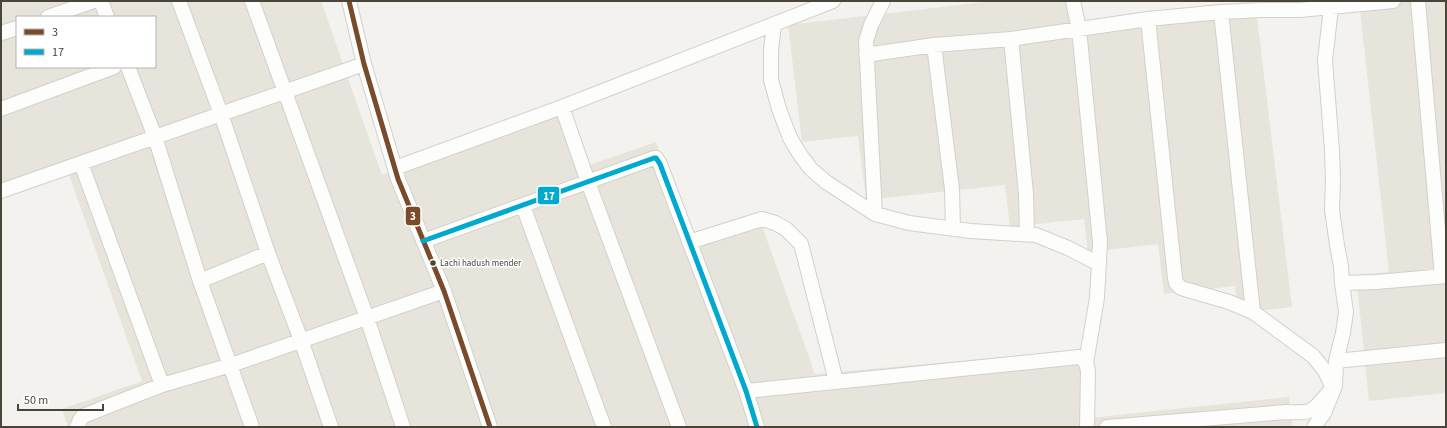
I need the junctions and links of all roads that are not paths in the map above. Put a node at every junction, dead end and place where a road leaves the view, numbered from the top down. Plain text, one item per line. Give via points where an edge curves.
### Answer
1 (94, 1) edge
2 (101, 1) edge
3 (179, 1) edge
4 (252, 1) edge
5 (349, 1) edge
6 (833, 1) edge
7 (883, 1) edge
8 (1073, 1) edge
9 (1393, 1) edge
10 (1418, 1) edge
11 (1332, 4) edge
12 (1300, 6) edge
13 (1221, 12) junction
14 (51, 16) edge
15 (107, 16) edge
16 (1148, 19) junction
17 (774, 25) junction
18 (16, 28) edge
19 (1079, 29) junction
20 (1, 33) edge
21 (1011, 39) junction
22 (934, 45) junction
23 (866, 55) junction
24 (364, 64) junction
25 (111, 68) edge
26 (128, 68) edge
27 (285, 91) junction
28 (562, 106) junction
29 (1, 109) edge
30 (221, 114) junction
31 (155, 137) junction
32 (81, 163) junction
33 (395, 168) junction
34 (588, 182) junction
35 (1, 191) edge
36 (523, 206) junction
37 (875, 214) junction
38 (953, 228) junction
39 (1027, 234) junction
40 (423, 241) junction
41 (689, 242) junction
42 (268, 253) junction
43 (1099, 264) junction
44 (1444, 276) edge
45 (200, 281) junction
46 (1342, 283) junction
47 (444, 291) junction
48 (1253, 312) junction
49 (367, 318) junction
50 (301, 340) junction
51 (1446, 350) edge
52 (1336, 360) junction
53 (1086, 363) junction
54 (231, 365) junction
55 (836, 381) junction
56 (162, 385) junction
57 (1334, 387) junction
58 (746, 391) junction
59 (1312, 410) junction
60 (77, 427) edge
61 (252, 427) edge
62 (331, 427) edge
63 (403, 427) edge
64 (490, 427) edge
65 (604, 427) edge
66 (678, 427) edge
67 (757, 427) edge
68 (1087, 427) edge
69 (1107, 427) edge
70 (1304, 427) edge
71 (1314, 427) edge

1 - 14 street
2 - 15 street
3 - 30 street
4 - 27 street
5 - 24 street
6 - 17 street
7 - 23 street via 866,40
8 - 19 street
9 - 11 street
10 - 44 street
11 - 12 street
11 - 46 street via 1325,60 1332,150 1332,210
12 - 13 street
13 - 16 street
13 - 48 street
16 - 19 street
16 - 48 street via 1174,278 1181,288
17 - 28 street
17 - 37 street via 771,80 790,138 801,156 826,182
18 - 20 street
19 - 21 street
19 - 43 street via 1100,242
21 - 22 street
21 - 39 street via 1026,194
22 - 23 street
22 - 38 street via 952,189
23 - 37 street
24 - 27 street
24 - 33 street
25 - 29 street
26 - 31 street
27 - 30 street
27 - 49 street
28 - 33 street
28 - 34 street
30 - 31 street
30 - 42 street
31 - 32 street
31 - 45 street
32 - 35 street
32 - 56 street
33 - 40 street
34 - 36 street
34 - 41 street via 656,158
34 - 66 street
36 - 40 street
36 - 65 street
37 - 38 street via 909,223
38 - 39 street
39 - 43 street via 1043,237
40 - 47 street
41 - 55 street via 762,219 786,230 801,244
41 - 58 street
42 - 45 street
42 - 50 street
43 - 53 street via 1097,298
44 - 46 street
45 - 54 street
46 - 52 street via 1346,312
47 - 49 street
47 - 64 street
48 - 57 street via 1313,356 1325,370
49 - 50 street
49 - 63 street
50 - 54 street
50 - 62 street
51 - 52 street
52 - 57 street
53 - 55 street via 1079,357
53 - 68 street
54 - 56 street
54 - 61 street
55 - 58 street
56 - 60 street via 83,416
57 - 59 street
57 - 71 street via 1324,413
58 - 67 street
59 - 69 street
59 - 70 street

